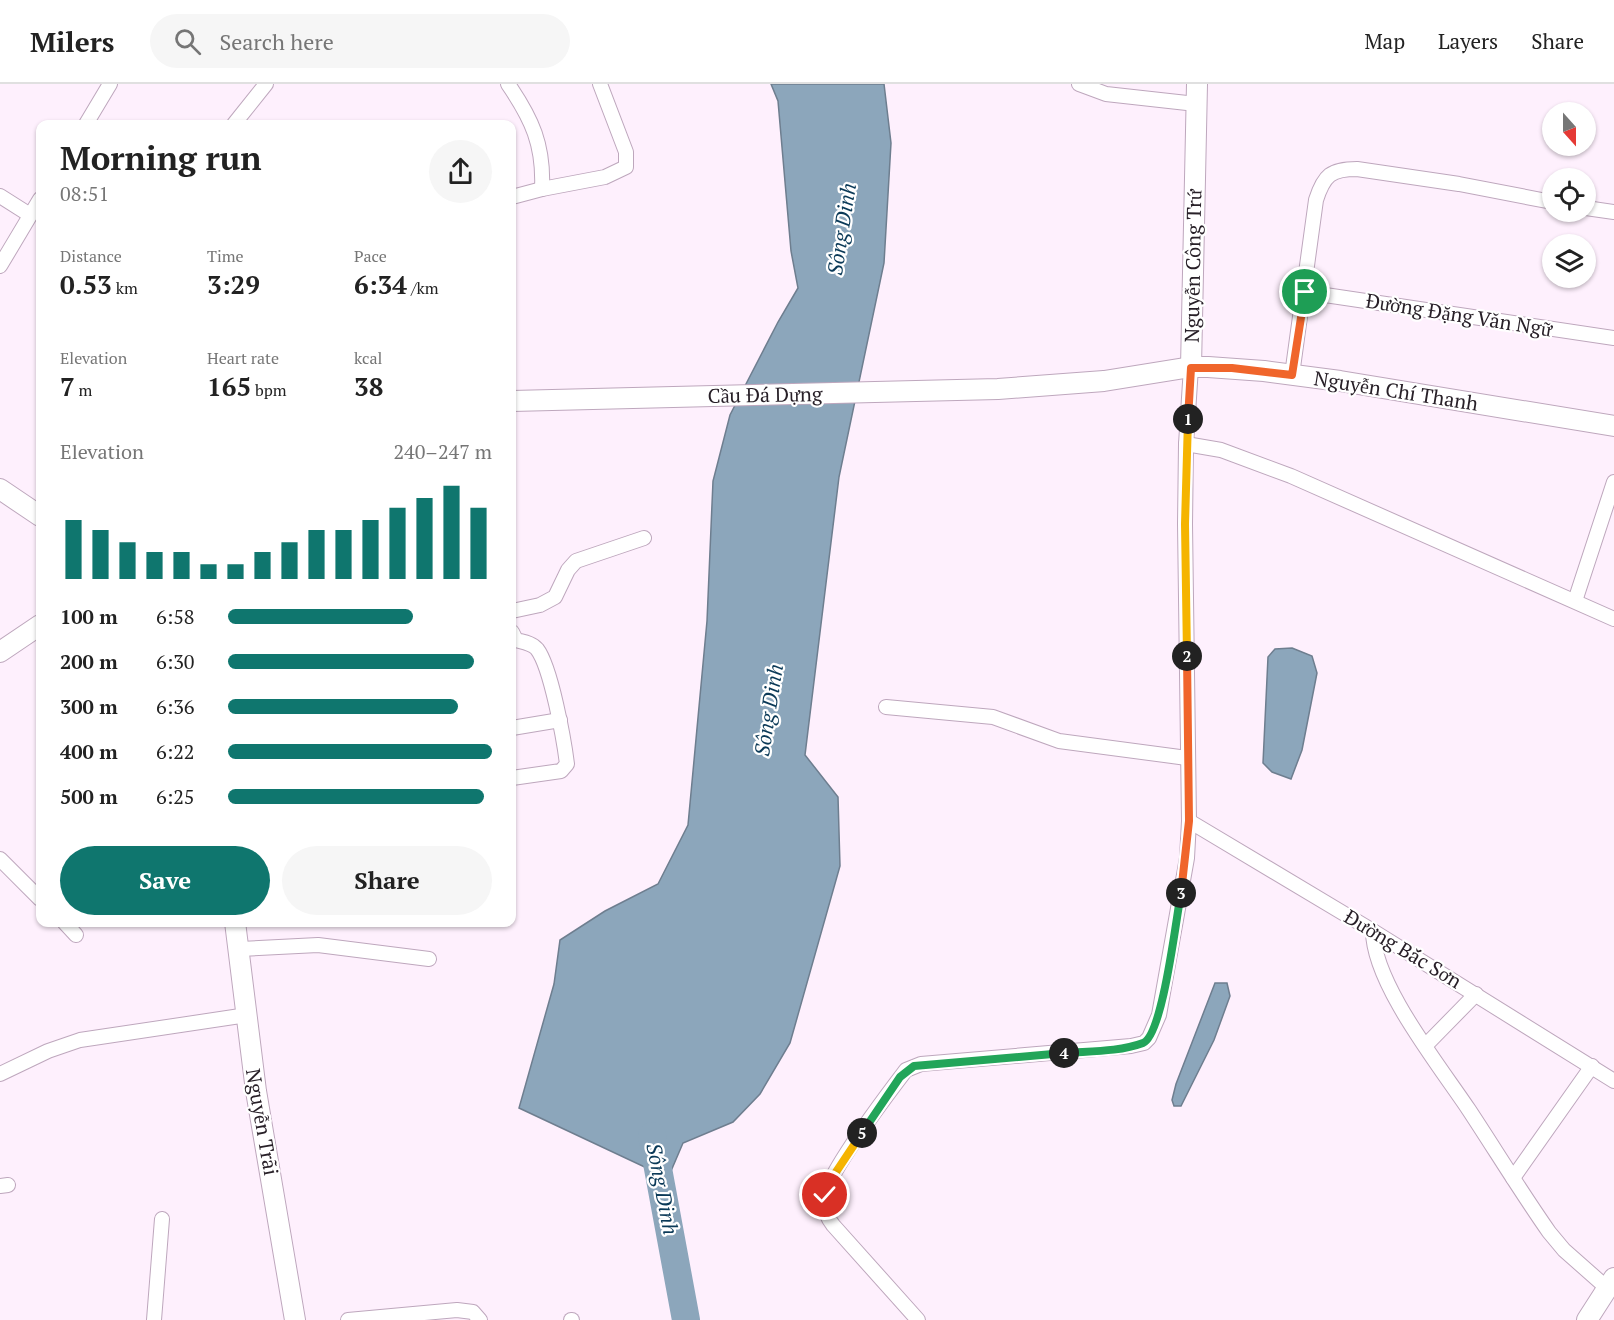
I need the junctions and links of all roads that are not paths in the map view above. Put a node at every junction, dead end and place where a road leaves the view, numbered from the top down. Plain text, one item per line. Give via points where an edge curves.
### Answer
1 (110, 84) edge
2 (266, 84) edge
3 (508, 84) edge
4 (600, 84) edge
5 (1079, 84) edge
6 (1197, 84) edge
7 (1196, 104) junction
8 (88, 120) edge
9 (237, 120) edge
10 (542, 189) junction
11 (0, 196) edge
12 (516, 196) edge
13 (1542, 200) edge
14 (36, 205) edge
15 (1596, 209) edge
16 (1614, 212) edge
17 (30, 215) junction
18 (0, 266) edge
19 (1305, 292) junction
20 (1614, 338) edge
21 (1191, 368) junction
22 (1292, 375) junction
23 (998, 389) joint
24 (516, 401) edge
25 (1614, 426) edge
26 (1186, 444) junction
27 (1614, 482) edge
28 (0, 489) edge
29 (36, 513) edge
30 (644, 538) dead end
31 (1575, 601) junction
32 (516, 610) edge
33 (1614, 619) edge
34 (36, 628) edge
35 (516, 640) edge
36 (0, 652) edge
37 (886, 707) dead end
38 (560, 720) junction
39 (516, 727) edge
40 (1187, 758) junction
41 (516, 777) edge
42 (1189, 821) junction
43 (0, 858) edge
44 (36, 895) edge
45 (69, 927) edge
46 (236, 927) edge
47 (1373, 931) junction
48 (76, 935) dead end
49 (240, 950) junction
50 (429, 959) dead end
51 (1476, 994) junction
52 (247, 1015) junction
53 (1426, 1045) junction
54 (1592, 1066) junction
55 (0, 1074) edge
56 (1614, 1081) edge
57 (1513, 1178) junction
58 (162, 1219) dead end
59 (1610, 1283) edge
60 (154, 1320) edge
61 (295, 1320) edge
62 (348, 1320) edge
63 (480, 1320) edge
64 (918, 1320) edge
65 (1587, 1320) edge

1 - 8 street
2 - 9 street
3 - 10 street via 536,134 542,156
4 - 10 street via 626,152 626,167 605,177
5 - 7 street via 1106,94
6 - 7 main road, Nguyễn Công Trứ
7 - 21 main road, Nguyễn Công Trứ
10 - 12 street
11 - 17 street
13 - 19 street via 1372,171 1336,171 1325,179 1316,200
14 - 17 street
15 - 16 street
17 - 18 street
19 - 20 street, Đường Đặng Văn Ngữ
19 - 22 street
21 - 22 main road, Nguyễn Chí Thanh
21 - 23 main road, Nguyễn Chí Thanh via 1103,388
21 - 26 street, Nguyễn Công Trứ
22 - 25 main road, Nguyễn Chí Thanh
23 - 24 main road, Cầu Đá Dựng
26 - 31 street via 1257,462
26 - 40 street, Nguyễn Công Trứ
27 - 31 street
28 - 29 main road
30 - 32 street via 576,561 555,597 540,606
31 - 33 street
34 - 36 main road
35 - 38 street via 539,653
37 - 40 street via 993,717 1059,741
38 - 39 street
38 - 41 street via 566,768
40 - 42 street, Nguyễn Công Trứ
42 - 47 street, Đường Bắc Sơn
42 - 64 street, Nguyễn Công Trứ via 1183,886 1163,999 1149,1038 1144,1043 1118,1048 914,1066 900,1077 832,1178 824,1203 828,1218
43 - 44 street
45 - 48 street
46 - 49 main road, Nguyễn Trãi
47 - 51 street, Đường Bắc Sơn
47 - 53 street via 1377,959 1396,999
49 - 50 street via 318,945
49 - 52 main road, Nguyễn Trãi
51 - 53 street
51 - 54 street, Đường Bắc Sơn
52 - 55 street via 80,1040
52 - 61 main road, Nguyễn Trãi
53 - 57 street
54 - 56 street, Đường Bắc Sơn
54 - 57 street
57 - 59 street via 1564,1250
58 - 60 street
59 - 65 main road
62 - 63 street via 457,1310 473,1312

